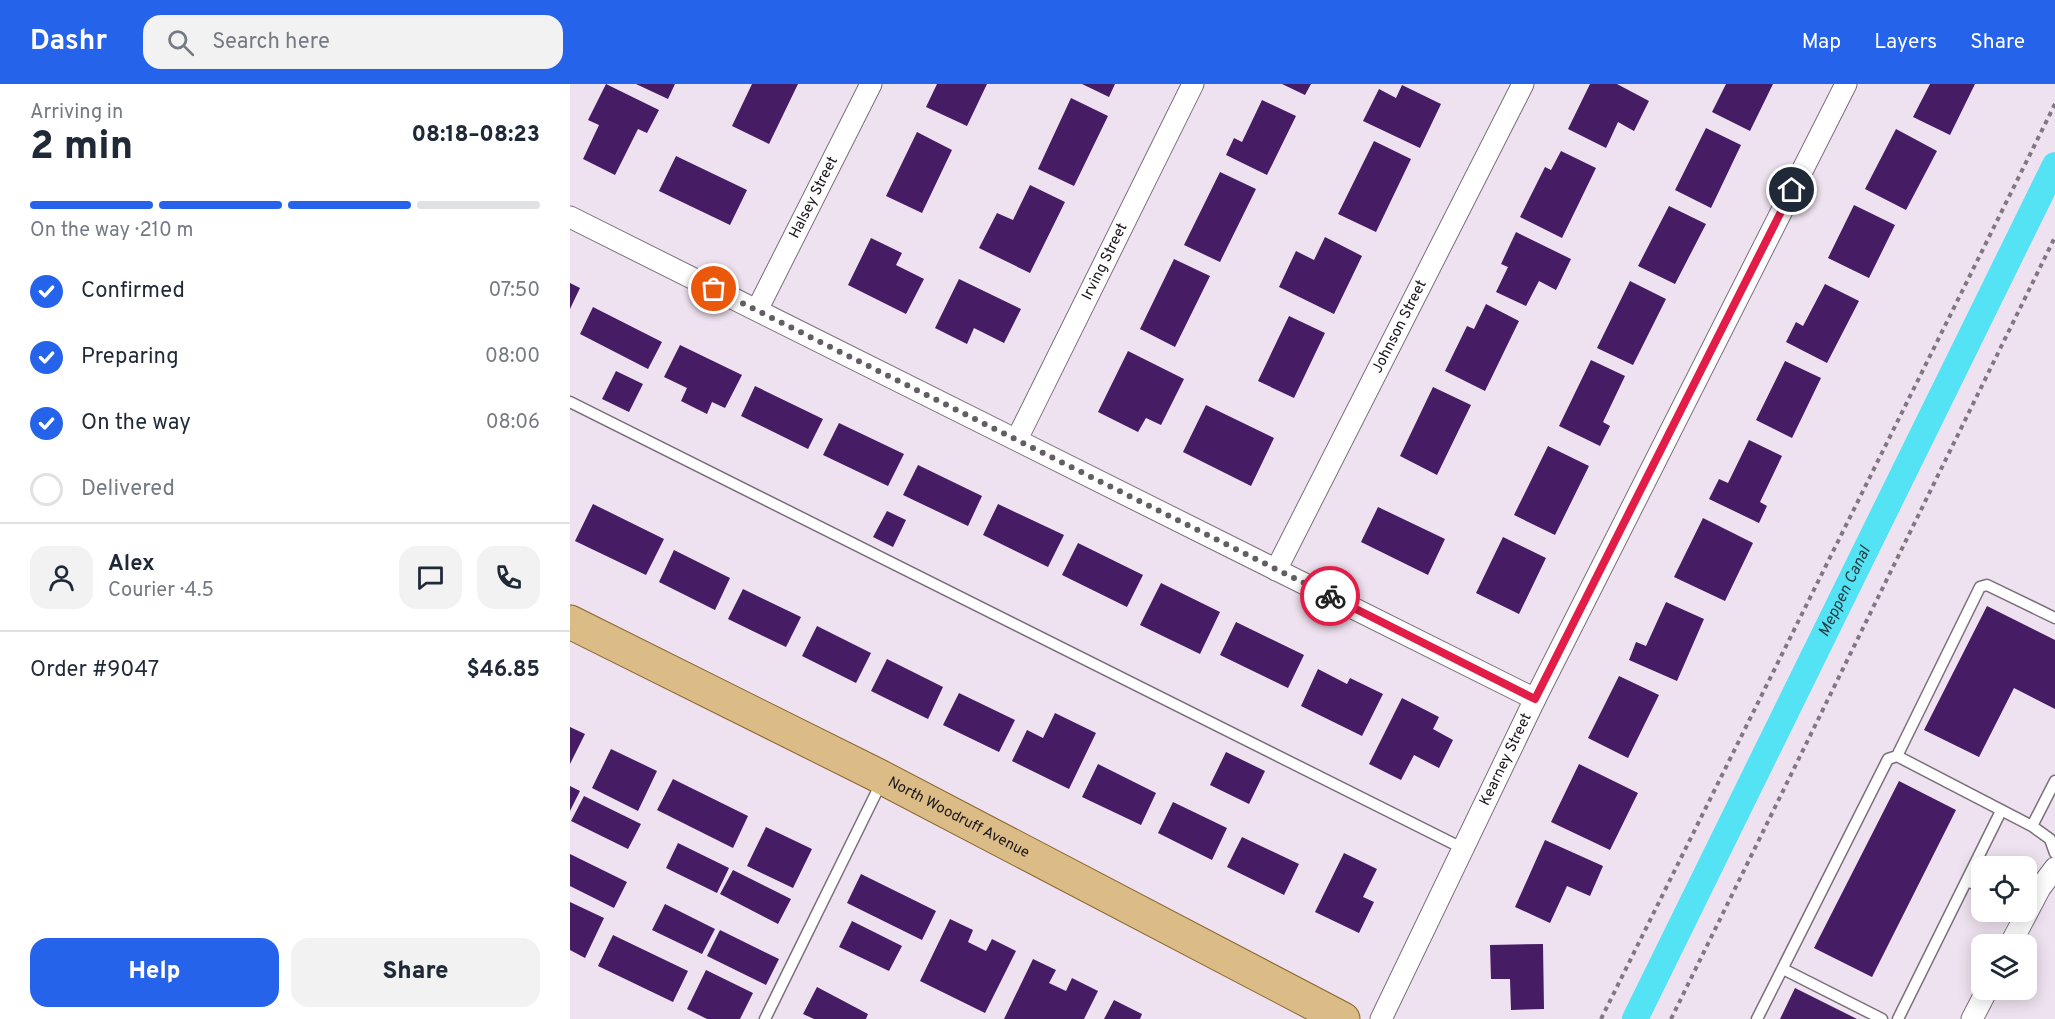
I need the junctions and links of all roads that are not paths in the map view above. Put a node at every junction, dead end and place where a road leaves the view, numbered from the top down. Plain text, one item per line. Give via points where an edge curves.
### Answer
1 (871, 84) edge
2 (1194, 84) edge
3 (1523, 84) edge
4 (1845, 84) edge
5 (570, 217) edge
6 (757, 310) junction
7 (570, 402) edge
8 (1017, 439) junction
9 (1276, 570) junction
10 (2055, 618) edge
11 (570, 621) edge
12 (1535, 699) junction
13 (1897, 756) junction
14 (884, 778) junction
15 (2055, 781) edge
16 (2001, 811) junction
17 (2032, 826) junction
18 (1464, 849) junction
19 (2055, 853) edge
20 (2055, 868) edge
21 (1967, 880) junction
22 (1971, 882) edge
23 (2037, 894) edge
24 (1783, 969) junction
25 (1982, 1000) edge
26 (765, 1019) edge
27 (1343, 1019) edge
28 (1382, 1019) edge
29 (1757, 1019) edge
30 (1882, 1019) edge
31 (1898, 1019) edge
32 (1972, 1019) edge

1 - 6 street, Halsey Street
2 - 8 street, Irving Street
3 - 9 street, Johnson Street
4 - 12 street, Kearney Street
5 - 6 street
6 - 8 street
7 - 18 lane
8 - 9 street
9 - 12 street
10 - 13 lane via 1988,585 1980,587
11 - 14 main road, North Woodruff Avenue
12 - 18 street, Kearney Street
13 - 16 lane
13 - 24 lane via 1888,759
14 - 26 lane
14 - 27 main road, North Woodruff Avenue
15 - 17 lane
16 - 17 lane
16 - 21 lane
17 - 19 lane via 2050,839
18 - 28 street, Kearney Street
20 - 23 street
21 - 22 lane
21 - 31 lane
24 - 29 lane
24 - 30 lane
25 - 32 street

